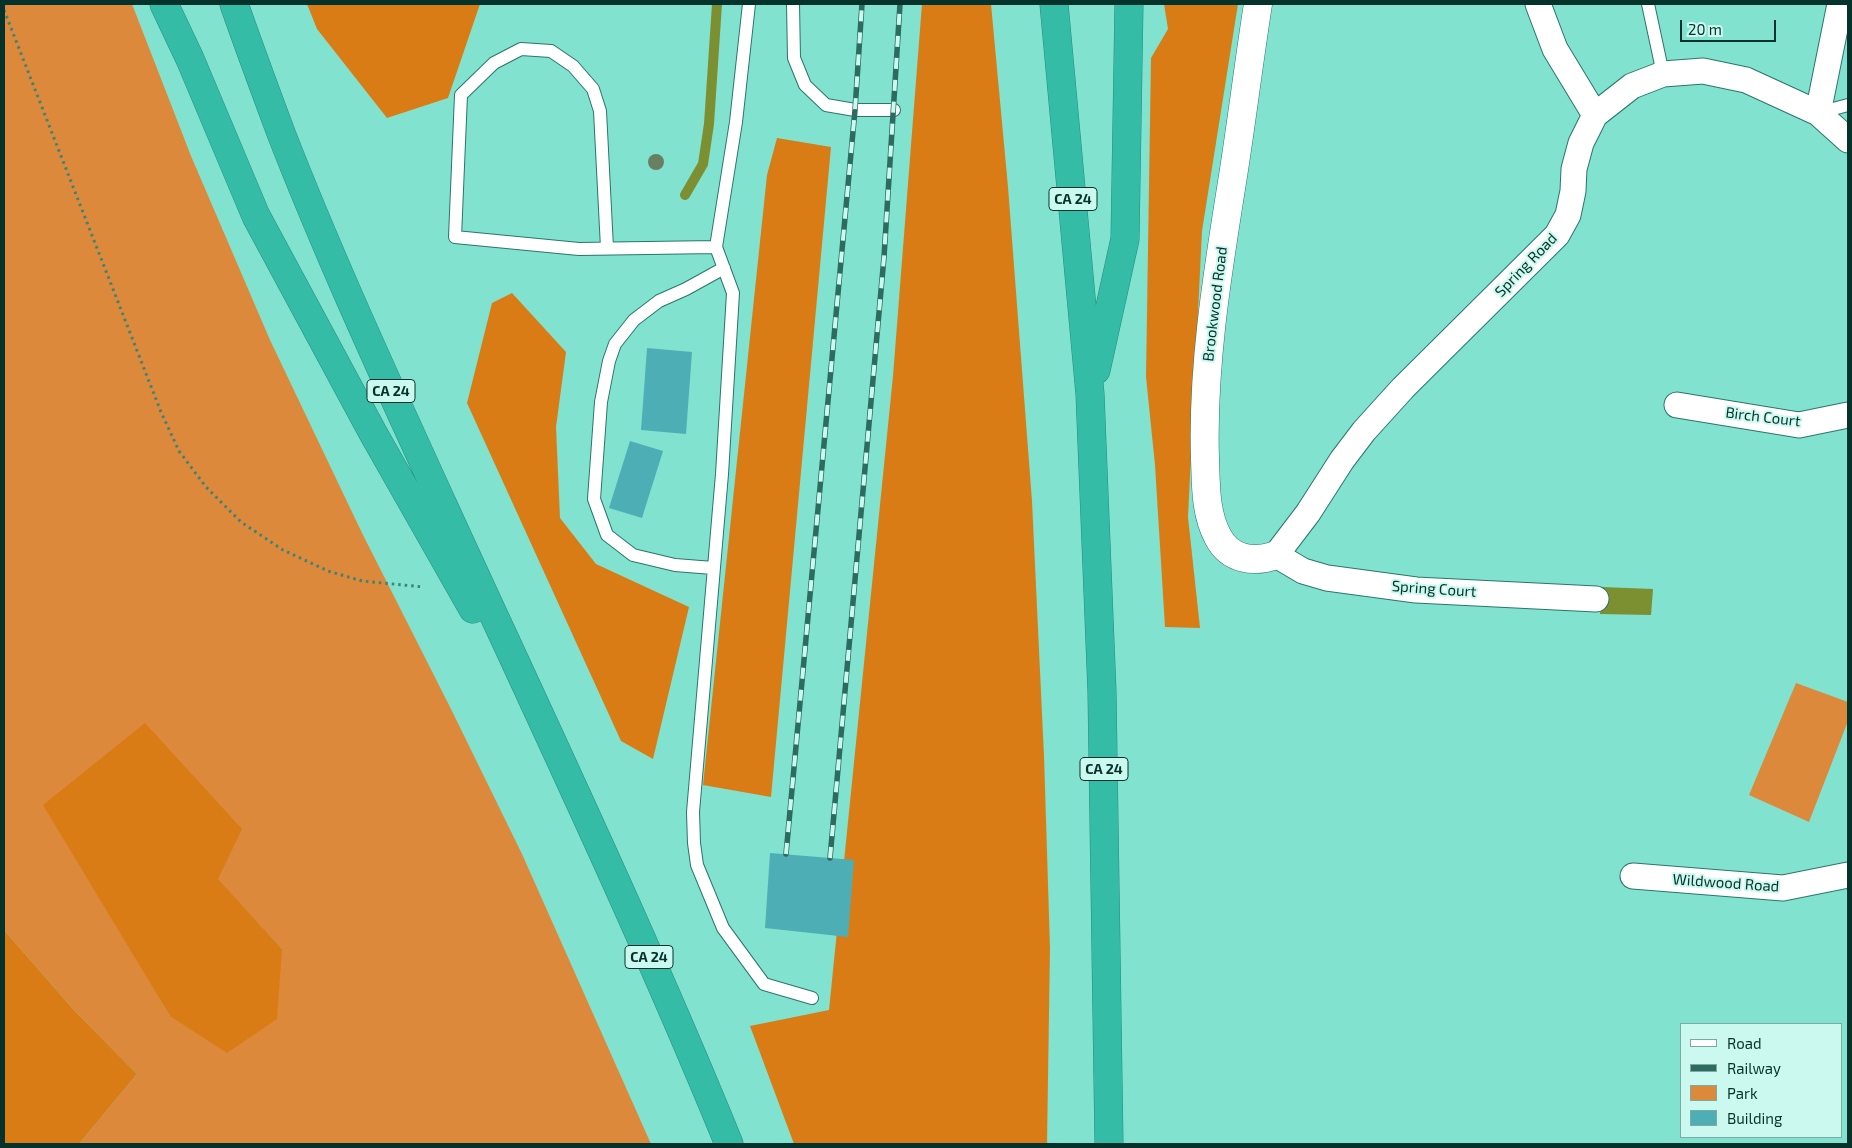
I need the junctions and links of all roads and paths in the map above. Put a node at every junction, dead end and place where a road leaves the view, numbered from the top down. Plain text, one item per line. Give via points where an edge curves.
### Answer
1 (164, 4) edge
2 (171, 4) edge
3 (234, 4) edge
4 (750, 4) edge
5 (793, 4) edge
6 (1054, 4) edge
7 (1129, 4) edge
8 (1258, 4) edge
9 (1538, 4) edge
10 (1648, 4) edge
11 (1840, 4) edge
12 (4, 10) edge
13 (190, 59) junction
14 (1663, 74) junction
15 (1848, 105) edge
16 (894, 110) dead end
17 (1818, 113) junction
18 (1596, 115) junction
19 (1848, 140) edge
20 (716, 247) junction
21 (607, 248) junction
22 (724, 268) junction
23 (1090, 394) junction
24 (1678, 405) dead end
25 (1848, 416) edge
26 (1276, 555) junction
27 (713, 568) junction
28 (462, 590) junction
29 (1596, 599) dead end
30 (565, 771) junction
31 (1848, 875) edge
32 (1633, 876) dead end
33 (812, 998) dead end
34 (728, 1144) edge
35 (1109, 1144) edge

1 - 13 highway
2 - 13 highway
3 - 30 highway, CA 24 via 281,134 338,272
4 - 20 lane
5 - 16 lane via 794,58 805,85 826,105 855,110
6 - 23 highway, CA 24
7 - 23 highway via 1126,239
8 - 26 street, Brookwood Road via 1213,302 1204,415 1207,501 1218,537 1227,550 1255,561
9 - 18 street via 1555,49
10 - 14 lane
11 - 17 street
12 - 28 path via 161,412 179,450 206,487 241,522 283,550 328,571 362,581
13 - 28 highway via 256,216 373,434
14 - 17 street, Spring Road via 1704,71 1746,80
14 - 18 street, Spring Road via 1632,86
15 - 17 lane
17 - 19 street, Spring Road
18 - 26 street, Spring Road via 1581,143 1568,215 1557,235 1364,431
20 - 21 lane
20 - 22 lane
21 - 21 lane via 455,237 461,96 494,63 522,49 551,51 573,66 593,89 600,110
22 - 27 lane via 733,293
22 - 27 lane via 659,301 634,320 615,344 601,402 594,499 607,535 633,556 676,565
23 - 35 highway, CA 24 via 1101,656
24 - 25 street, Birch Court via 1799,425
26 - 29 street, Spring Court via 1303,571 1327,578 1416,590
27 - 33 lane via 693,812 697,865 724,928 764,984
28 - 30 highway
30 - 34 highway, CA 24 via 680,1026
31 - 32 street, Wildwood Road via 1782,888

